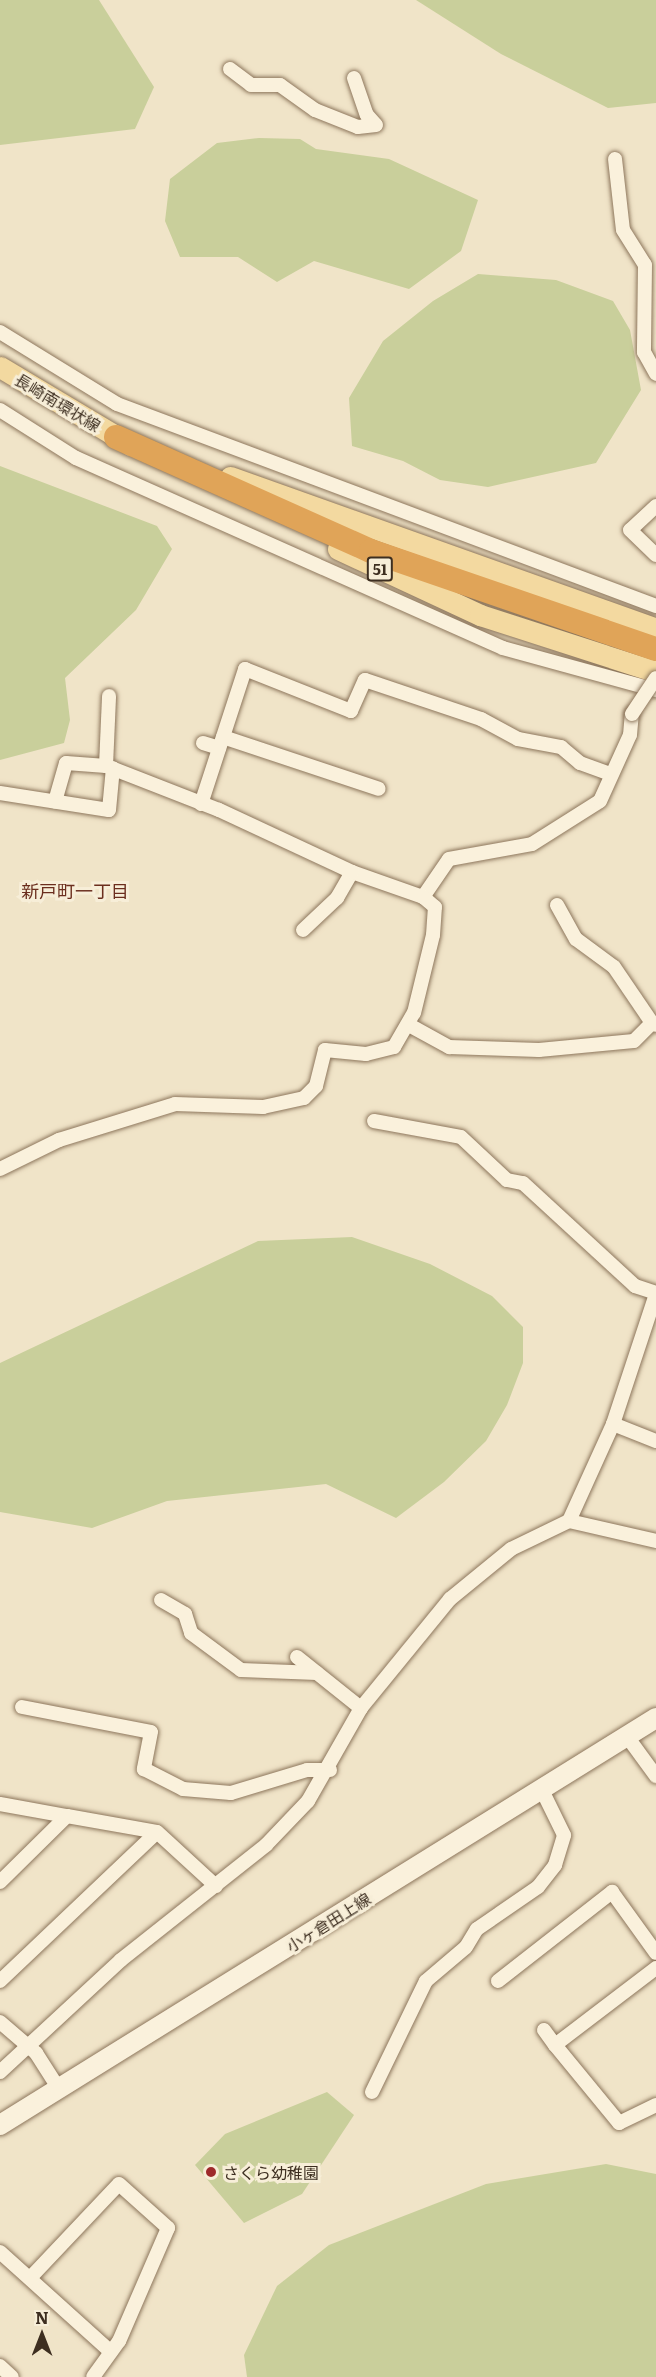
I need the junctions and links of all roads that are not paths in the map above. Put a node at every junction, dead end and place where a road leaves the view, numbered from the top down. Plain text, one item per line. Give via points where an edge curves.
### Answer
1 (230, 69) dead end
2 (354, 78) dead end
3 (615, 159) dead end
4 (651, 324) edge
5 (0, 332) edge
6 (0, 367) edge
7 (656, 374) edge
8 (0, 410) edge
9 (116, 437) junction
10 (656, 506) edge
11 (656, 555) edge
12 (656, 606) edge
13 (656, 629) edge
14 (656, 649) edge
15 (656, 672) edge
16 (656, 678) edge
17 (656, 690) edge
18 (109, 696) dead end
19 (221, 742) junction
20 (203, 743) dead end
21 (110, 767) junction
22 (611, 774) junction
23 (379, 789) dead end
24 (0, 793) edge
25 (55, 801) junction
26 (201, 804) junction
27 (352, 872) junction
28 (423, 897) junction
29 (557, 905) dead end
30 (303, 930) dead end
31 (654, 1024) edge
32 (409, 1025) junction
33 (374, 1121) dead end
34 (0, 1169) edge
35 (656, 1294) edge
36 (613, 1424) junction
37 (656, 1441) edge
38 (569, 1521) junction
39 (656, 1541) edge
40 (161, 1600) dead end
41 (297, 1657) dead end
42 (317, 1673) junction
43 (22, 1707) dead end
44 (361, 1708) junction
45 (656, 1718) edge
46 (626, 1736) junction
47 (330, 1770) junction
48 (656, 1776) edge
49 (541, 1788) junction
50 (0, 1804) edge
51 (67, 1816) junction
52 (157, 1832) junction
53 (0, 1882) edge
54 (216, 1886) junction
55 (656, 1953) edge
56 (656, 1968) edge
57 (0, 1981) edge
58 (498, 1981) dead end
59 (0, 2022) edge
60 (544, 2030) dead end
61 (555, 2045) junction
62 (26, 2046) junction
63 (0, 2072) edge
64 (59, 2089) junction
65 (372, 2092) dead end
66 (656, 2105) edge
67 (0, 2125) edge
68 (0, 2252) edge
69 (30, 2278) junction
70 (111, 2352) junction
71 (93, 2377) edge

1 - 2 street via 251,85 280,85 315,110 358,127 376,125 367,115
3 - 4 street via 623,230 645,265
4 - 7 street via 645,352
5 - 12 street via 117,404
6 - 9 main road, 長崎南環状線 / 51
8 - 17 street via 76,458 503,648
9 - 13 main road, 51
9 - 14 highway, 51 via 381,555
9 - 15 main road, 51 via 254,509 480,615
10 - 11 street via 630,530
16 - 22 street, bridge via 632,714 630,735
18 - 21 street
19 - 20 street
19 - 22 street via 244,669 351,711 365,680 481,719 518,739 561,747 580,763
19 - 23 street
19 - 26 street
21 - 25 street via 66,763
21 - 25 street via 109,810
21 - 26 street
22 - 28 street via 600,801 568,825 531,844 449,859
24 - 25 street
26 - 27 street
27 - 28 street
27 - 30 street via 337,898
28 - 32 street via 435,907 436,918
29 - 31 street via 576,939 614,967
31 - 32 street via 634,1041 539,1050 449,1047
32 - 34 street via 388,1050 366,1054 325,1050 312,1093 289,1104 175,1104 77,1133
33 - 35 street via 461,1137 507,1180 523,1184 635,1286
35 - 36 street
36 - 37 street
36 - 38 street
38 - 39 street
38 - 44 street via 511,1549 465,1585
40 - 42 street via 185,1614 191,1633 241,1670
41 - 42 street
42 - 44 street
43 - 47 street via 151,1732 144,1769 183,1789 231,1793 307,1770
44 - 47 street
45 - 46 main road, 小ヶ倉田上線
46 - 48 street
46 - 49 main road, 小ヶ倉田上線
47 - 54 street via 266,1845
49 - 64 main road, 小ヶ倉田上線
49 - 65 street via 564,1835 555,1865 538,1887 477,1929 466,1947 426,1981
50 - 51 street
51 - 52 street
51 - 53 street
52 - 54 street
52 - 57 street
54 - 62 street via 121,1960
55 - 58 street via 612,1892
56 - 61 street
59 - 62 street
60 - 61 street
61 - 66 street via 619,2123
62 - 63 street
62 - 64 street
64 - 67 main road, 小ヶ倉田上線
68 - 69 street
69 - 70 street
69 - 70 street via 119,2184 152,2213 168,2228
70 - 71 street

